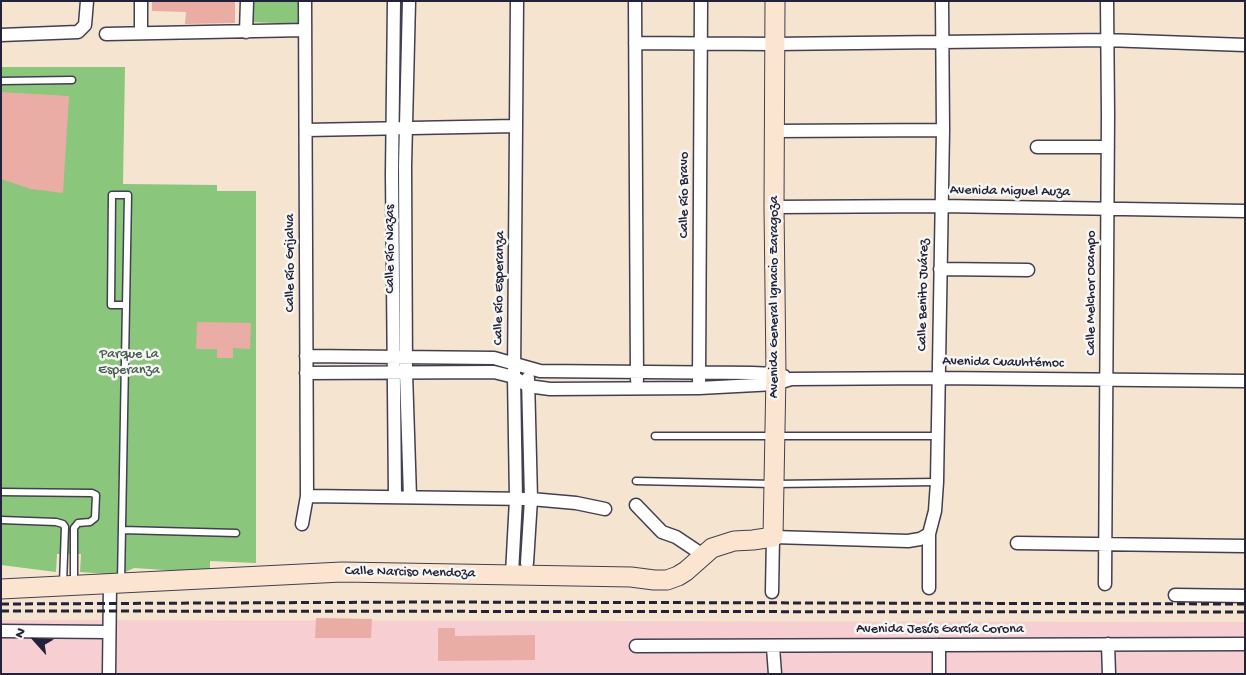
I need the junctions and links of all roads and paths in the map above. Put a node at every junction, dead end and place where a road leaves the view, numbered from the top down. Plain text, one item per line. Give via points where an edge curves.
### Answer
1 (87, 1) edge
2 (141, 1) edge
3 (247, 1) edge
4 (305, 1) edge
5 (394, 1) edge
6 (409, 1) edge
7 (517, 1) edge
8 (635, 1) edge
9 (701, 1) edge
10 (775, 1) edge
11 (942, 1) edge
12 (1107, 1) edge
13 (305, 30) junction
14 (246, 32) junction
15 (140, 33) junction
16 (106, 34) dead end
17 (1, 35) edge
18 (1106, 40) junction
19 (941, 41) junction
20 (635, 43) junction
21 (701, 44) junction
22 (774, 44) junction
23 (1245, 45) edge
24 (72, 80) dead end
25 (1, 81) edge
26 (516, 126) junction
27 (392, 128) junction
28 (406, 128) junction
29 (306, 130) junction
30 (942, 130) junction
31 (774, 131) junction
32 (1037, 147) dead end
33 (1108, 147) junction
34 (941, 206) junction
35 (774, 207) junction
36 (1107, 209) junction
37 (1245, 211) edge
38 (940, 269) junction
39 (1028, 270) dead end
40 (126, 305) junction
41 (306, 356) junction
42 (393, 356) junction
43 (407, 356) junction
44 (514, 363) junction
45 (528, 368) junction
46 (637, 371) junction
47 (699, 372) junction
48 (306, 373) junction
49 (400, 373) junction
50 (514, 377) junction
51 (937, 378) junction
52 (781, 379) junction
53 (1107, 380) junction
54 (1245, 381) edge
55 (528, 386) junction
56 (637, 387) junction
57 (699, 388) junction
58 (655, 436) dead end
59 (775, 436) junction
60 (937, 436) junction
61 (636, 481) dead end
62 (937, 482) junction
63 (774, 484) junction
64 (1, 492) edge
65 (307, 496) junction
66 (395, 497) junction
67 (410, 497) junction
68 (516, 499) junction
69 (531, 499) junction
70 (636, 505) dead end
71 (605, 509) dead end
72 (1, 520) edge
73 (302, 524) dead end
74 (122, 530) junction
75 (236, 533) dead end
76 (928, 534) junction
77 (773, 537) junction
78 (1017, 543) dead end
79 (1105, 544) junction
80 (1245, 546) edge
81 (703, 555) junction
82 (528, 563) dead end
83 (512, 574) junction
84 (1, 580) edge
85 (115, 584) junction
86 (1105, 584) dead end
87 (69, 587) junction
88 (929, 588) dead end
89 (1, 589) edge
90 (34, 589) junction
91 (772, 592) dead end
92 (1175, 595) dead end
93 (1245, 596) edge
94 (1, 631) edge
95 (108, 632) junction
96 (1108, 644) junction
97 (1245, 644) edge
98 (636, 646) dead end
99 (939, 646) junction
100 (773, 647) junction
101 (108, 674) edge
102 (775, 674) edge
103 (939, 674) edge
104 (1109, 674) edge

1 - 17 street via 85,25 78,32
2 - 15 street
3 - 14 street
4 - 13 street, Calle Río Grijalva
5 - 27 street, Calle Río Nazas
6 - 28 street, Calle Río Nazas
7 - 26 street, Calle Río Esperanza
8 - 20 street
9 - 21 street, Calle Río Bravo
10 - 22 street, Avenida General Ignacio Zaragoza
11 - 19 street, Calle Benito Juárez
12 - 18 street, Calle Melchor Ocampo
13 - 14 street
13 - 29 street, Calle Río Grijalva
14 - 15 street
15 - 16 street
18 - 19 street
18 - 23 street
18 - 33 street, Calle Melchor Ocampo
19 - 22 street
19 - 30 street, Calle Benito Juárez
20 - 21 street
20 - 46 street
21 - 22 street
21 - 47 street, Calle Río Bravo
22 - 31 street, Avenida General Ignacio Zaragoza
24 - 25 lane
26 - 28 street
26 - 44 street, Calle Río Esperanza
27 - 28 street
27 - 29 street
27 - 42 street, Calle Río Nazas
28 - 43 street, Calle Río Nazas
29 - 41 street, Calle Río Grijalva
30 - 31 street
30 - 34 street, Calle Benito Juárez
31 - 35 street, Avenida General Ignacio Zaragoza
32 - 33 street
33 - 36 street, Calle Melchor Ocampo
34 - 35 street, Avenida Miguel Auza
34 - 36 street, Avenida Miguel Auza
34 - 38 street, Calle Benito Juárez
35 - 52 street, Avenida General Ignacio Zaragoza
36 - 37 street, Avenida Miguel Auza
36 - 53 street, Calle Melchor Ocampo
38 - 39 street
38 - 51 street, Calle Benito Juárez
40 - 40 lane via 128,195 112,195 111,305
40 - 74 lane
41 - 42 street, Avenida Cuauhtémoc
41 - 48 street, Calle Río Grijalva
42 - 43 street, Avenida Cuauhtémoc
42 - 49 street, Calle Río Nazas
43 - 44 street, Avenida Cuauhtémoc via 494,358
43 - 49 street, Calle Río Nazas
44 - 45 street, Avenida Cuauhtémoc
44 - 50 street, Calle Río Esperanza
45 - 46 street, Avenida Cuauhtémoc
45 - 55 street
46 - 47 street, Avenida Cuauhtémoc
46 - 56 street
47 - 52 street, Avenida Cuauhtémoc
47 - 57 street, Calle Río Bravo
48 - 49 street
48 - 65 street, Calle Río Grijalva
49 - 50 street via 494,372
49 - 66 street, Calle Río Nazas
49 - 67 street, Calle Río Nazas
50 - 55 street, Avenida Cuauhtémoc
50 - 68 street, Calle Río Esperanza
51 - 52 street, Avenida Cuauhtémoc
51 - 53 street, Avenida Cuauhtémoc
51 - 60 street, Calle Benito Juárez
52 - 57 street, Avenida Cuauhtémoc
52 - 59 street, Avenida General Ignacio Zaragoza
53 - 54 street, Avenida Cuauhtémoc
53 - 79 street, Calle Melchor Ocampo
55 - 56 street, Avenida Cuauhtémoc via 550,389
55 - 69 street
56 - 57 street, Avenida Cuauhtémoc
58 - 59 lane
59 - 60 lane
59 - 63 street, Avenida General Ignacio Zaragoza
60 - 62 street, Calle Benito Juárez
61 - 63 lane
62 - 63 lane
62 - 76 street, Calle Benito Juárez via 935,511
63 - 77 street, Avenida General Ignacio Zaragoza
64 - 87 lane via 92,493 96,496 95,518 78,523 74,528
65 - 66 street
65 - 73 street, Calle Río Grijalva
66 - 67 street
67 - 68 street
68 - 69 street
68 - 83 street, Calle Río Esperanza
69 - 71 street
69 - 82 street
70 - 81 street via 662,532
72 - 87 lane via 63,524
74 - 75 lane
74 - 85 lane
76 - 77 street via 908,541
76 - 88 street, Calle Benito Juárez
77 - 81 street, Calle Narciso Mendoza via 734,541 712,548
77 - 91 street, Avenida General Ignacio Zaragoza
78 - 79 street
79 - 80 street
79 - 86 street, Calle Melchor Ocampo
81 - 83 street, Calle Narciso Mendoza via 686,571 667,580
83 - 85 street, Calle Narciso Mendoza via 342,572
84 - 90 street, Calle Narciso Mendoza
85 - 87 street, Calle Narciso Mendoza
85 - 95 street
87 - 90 street, Calle Narciso Mendoza
89 - 90 street, Calle Narciso Mendoza
92 - 93 street
94 - 95 street
95 - 101 street
96 - 97 street, Avenida Jesús García Corona
96 - 99 street, Avenida Jesús García Corona
96 - 104 street
98 - 100 street, Avenida Jesús García Corona
99 - 100 street, Avenida Jesús García Corona
99 - 103 street
100 - 102 street

